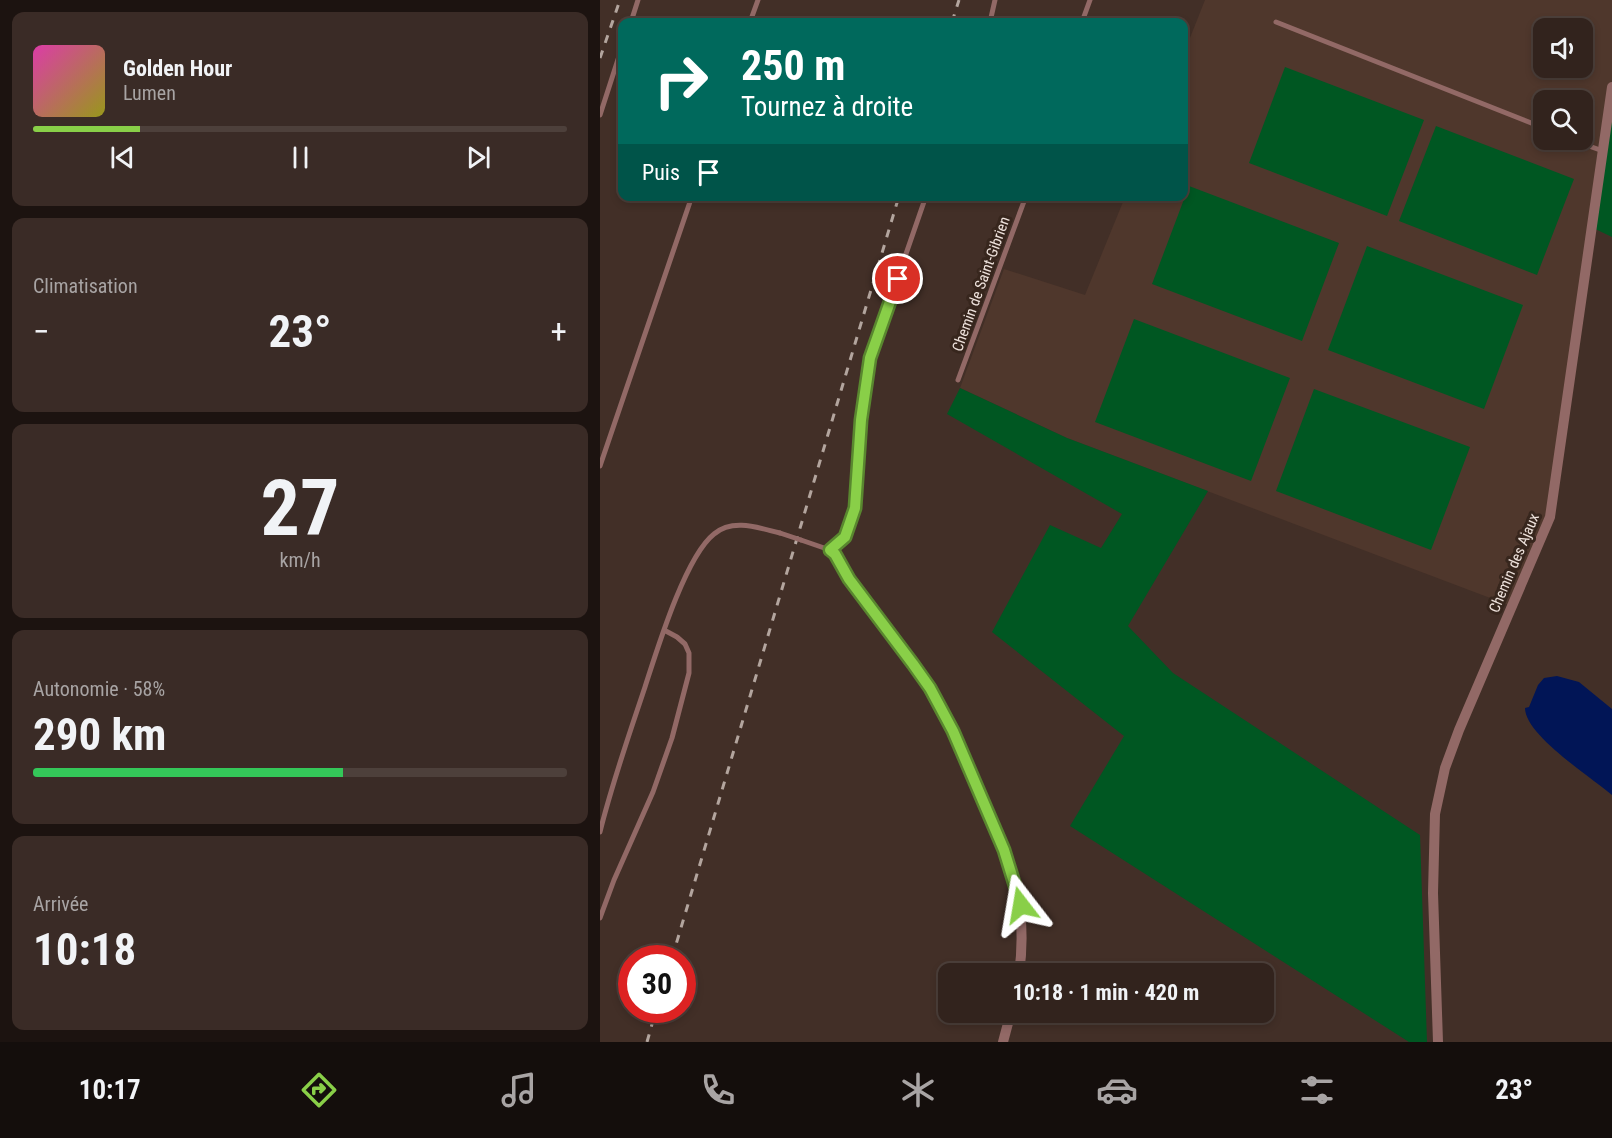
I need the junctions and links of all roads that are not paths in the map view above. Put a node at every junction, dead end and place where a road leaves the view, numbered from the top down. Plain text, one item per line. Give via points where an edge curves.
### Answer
1 (638, 0) edge
2 (758, 0) edge
3 (995, 0) edge
4 (1090, 0) edge
5 (632, 18) edge
6 (751, 18) edge
7 (991, 18) edge
8 (1083, 18) edge
9 (1276, 22) dead end
10 (618, 59) edge
11 (1612, 87) edge
12 (600, 115) edge
13 (1533, 124) edge
14 (1593, 147) edge
15 (1603, 151) junction
16 (691, 201) edge
17 (924, 201) edge
18 (1024, 201) edge
19 (958, 380) dead end
20 (600, 466) edge
21 (830, 550) junction
22 (863, 598) joint
23 (664, 630) junction
24 (600, 832) edge
25 (600, 918) edge
26 (1020, 963) edge
27 (1008, 1023) edge
28 (1003, 1042) edge
29 (1438, 1042) edge

1 - 5 lane
2 - 6 lane
3 - 7 lane
4 - 8 lane
9 - 13 lane
10 - 12 lane
11 - 15 street, Chemin des Ajaux
14 - 15 lane
15 - 29 street, Chemin des Ajaux via 1551,517 1459,730 1445,768 1435,814 1433,893
16 - 20 lane
17 - 21 lane via 870,358 855,508 845,537
18 - 19 lane, Chemin de Saint-Gibrien
21 - 22 lane
21 - 23 lane, bridge via 745,525 714,534 698,553
22 - 26 street via 930,688 953,731 1004,850 1021,905
23 - 24 lane
23 - 25 lane via 677,637 689,653 689,673 653,792
27 - 28 street

